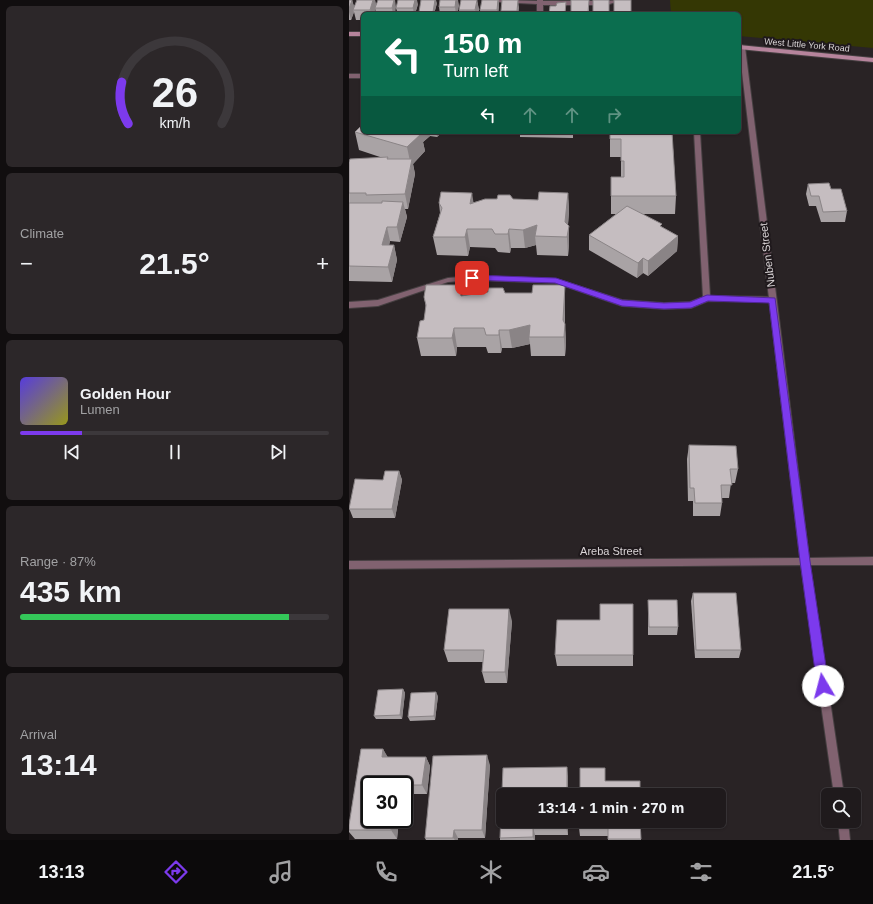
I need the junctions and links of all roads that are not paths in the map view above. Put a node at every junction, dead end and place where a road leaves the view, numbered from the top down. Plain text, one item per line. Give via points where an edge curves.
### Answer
1 (499, 0) edge
2 (618, 0) edge
3 (539, 1) edge
4 (540, 12) edge
5 (349, 34) edge
6 (361, 34) edge
7 (741, 47) edge
8 (741, 55) edge
9 (873, 60) edge
10 (349, 76) edge
11 (361, 76) edge
12 (697, 134) edge
13 (707, 298) junction
14 (773, 300) junction
15 (349, 305) edge
16 (805, 561) junction
17 (873, 561) edge
18 (349, 565) edge
19 (838, 788) edge
20 (844, 828) edge
21 (845, 840) edge

1 - 3 street
2 - 3 street via 607,3
3 - 4 street
5 - 6 street
7 - 9 street, West Little York Road
8 - 14 street, Nuben Street
10 - 11 street
12 - 13 street
13 - 14 street
13 - 15 street via 691,305 622,303 556,281 472,278 448,280 378,303
14 - 16 street, Nuben Street
16 - 17 street, Areba Street
16 - 18 street, Areba Street
16 - 19 street, Nuben Street
20 - 21 street

